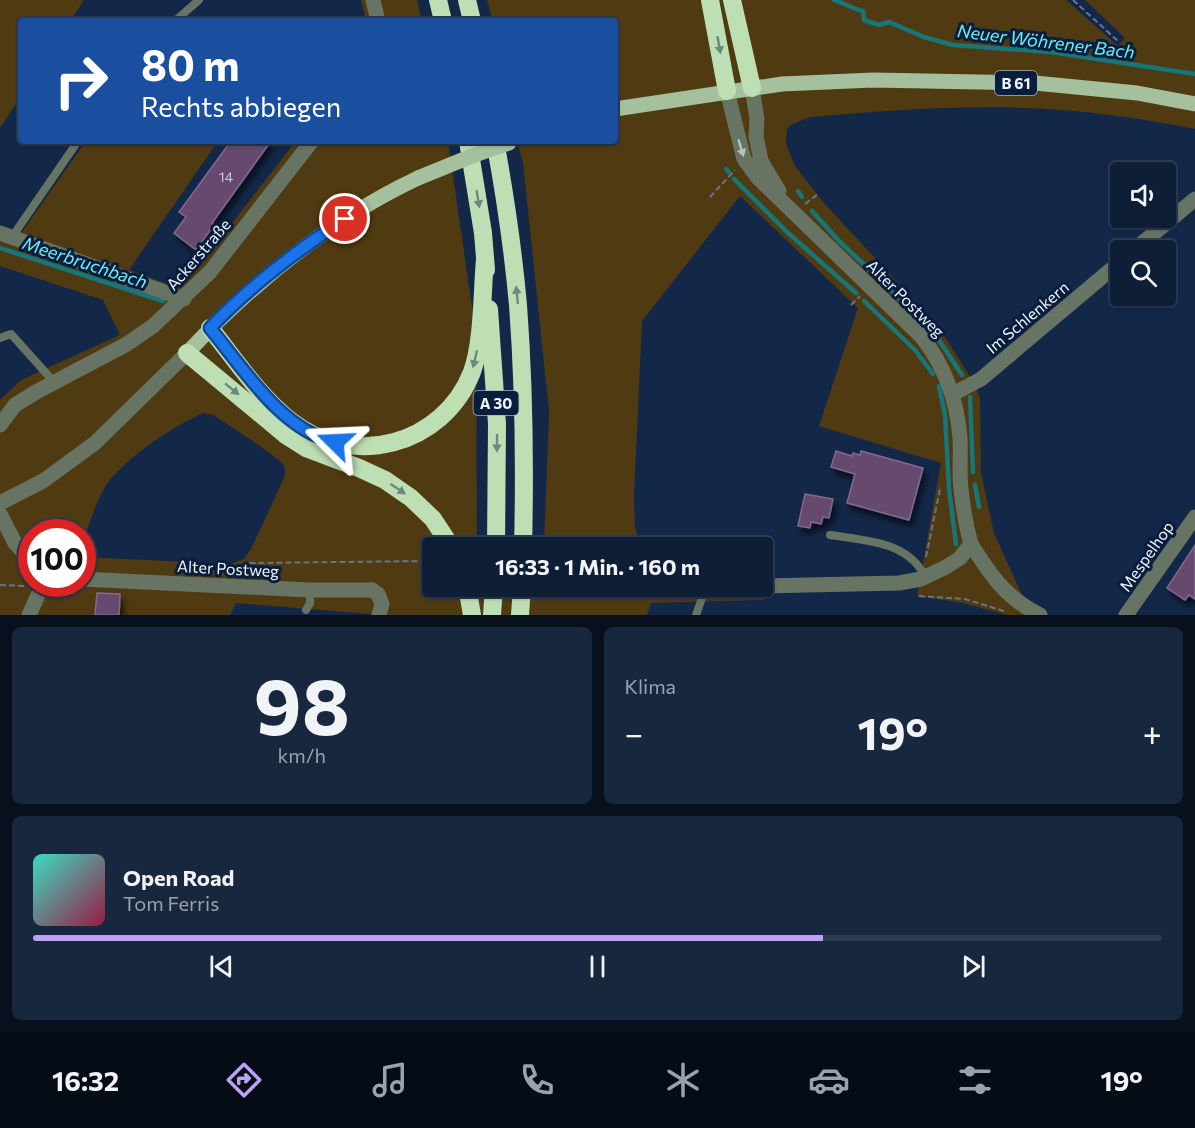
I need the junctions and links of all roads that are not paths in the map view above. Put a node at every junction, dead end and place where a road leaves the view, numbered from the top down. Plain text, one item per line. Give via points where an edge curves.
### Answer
1 (199, 0) edge
2 (373, 0) edge
3 (438, 0) edge
4 (467, 0) edge
5 (478, 0) edge
6 (710, 0) edge
7 (732, 0) edge
8 (178, 18) edge
9 (377, 18) edge
10 (442, 18) edge
11 (471, 18) edge
12 (479, 18) edge
13 (752, 88) junction
14 (727, 91) junction
15 (1195, 104) edge
16 (618, 109) edge
17 (76, 144) edge
18 (310, 144) edge
19 (468, 144) edge
20 (496, 144) edge
21 (506, 144) edge
22 (1195, 199) edge
23 (788, 207) junction
24 (6, 235) edge
25 (1146, 240) edge
26 (485, 259) junction
27 (1110, 270) edge
28 (184, 299) junction
29 (210, 328) junction
30 (0, 338) edge
31 (187, 353) junction
32 (54, 382) junction
33 (953, 393) junction
34 (0, 425) edge
35 (0, 503) edge
36 (0, 514) edge
37 (1195, 517) edge
38 (830, 535) dead end
39 (445, 537) edge
40 (496, 537) edge
41 (523, 537) edge
42 (971, 544) junction
43 (18, 546) edge
44 (921, 579) junction
45 (96, 584) edge
46 (773, 586) edge
47 (310, 590) junction
48 (37, 597) edge
49 (469, 597) edge
50 (493, 597) edge
51 (521, 597) edge
52 (702, 597) edge
53 (306, 610) dead end
54 (1025, 611) edge
55 (699, 614) edge
56 (29, 615) edge
57 (379, 615) edge
58 (472, 615) edge
59 (492, 615) edge
60 (520, 615) edge
61 (1040, 615) edge
62 (1126, 615) edge

1 - 8 lane
2 - 9 street
3 - 10 highway
4 - 11 highway
5 - 12 highway
6 -> 14 highway
7 - 13 highway
13 - 14 main road, B 61
13 - 15 main road, B 61 via 873,80 1035,83 1137,93
13 - 23 street, Alter Postweg via 761,161
14 - 16 main road, B 61
14 -> 23 street, Alter Postweg via 744,159
17 - 24 lane
18 - 28 street, Ackerstraße via 210,272
19 -> 26 highway, A 30
41 -> 20 highway, A 30 via 524,416 518,304
21 - 29 main road, bridge via 382,195 307,244 256,284
22 - 25 street
23 - 33 street, Alter Postweg via 921,336 936,355
24 - 28 street
26 -> 29 highway via 472,372 455,401 430,427 387,445 351,446 319,439 290,420
26 -> 40 highway, A 30 via 497,424
27 - 33 street, Im Schlenkern via 981,379
28 - 32 street, Ackerstraße via 127,344
29 - 31 main road
30 - 32 lane via 11,334
31 - 35 street via 95,443 43,481
31 -> 39 highway via 287,436 306,448 384,480 411,498 434,519
32 - 34 street, Ackerstraße via 15,405
33 - 42 street, Alter Postweg via 960,438 963,507
36 - 43 street
37 - 62 street, Mespelhop
38 - 44 lane via 882,543 917,563 923,573
42 - 44 street via 960,558
42 - 54 street, Alter Postweg via 992,577
44 - 46 street
45 - 47 street, Alter Postweg
47 - 53 lane
47 - 57 street, Alter Postweg via 372,590 382,604
48 - 56 street
49 - 58 highway
50 - 59 highway
51 - 60 highway
52 - 55 lane
54 - 61 street, Alter Postweg

